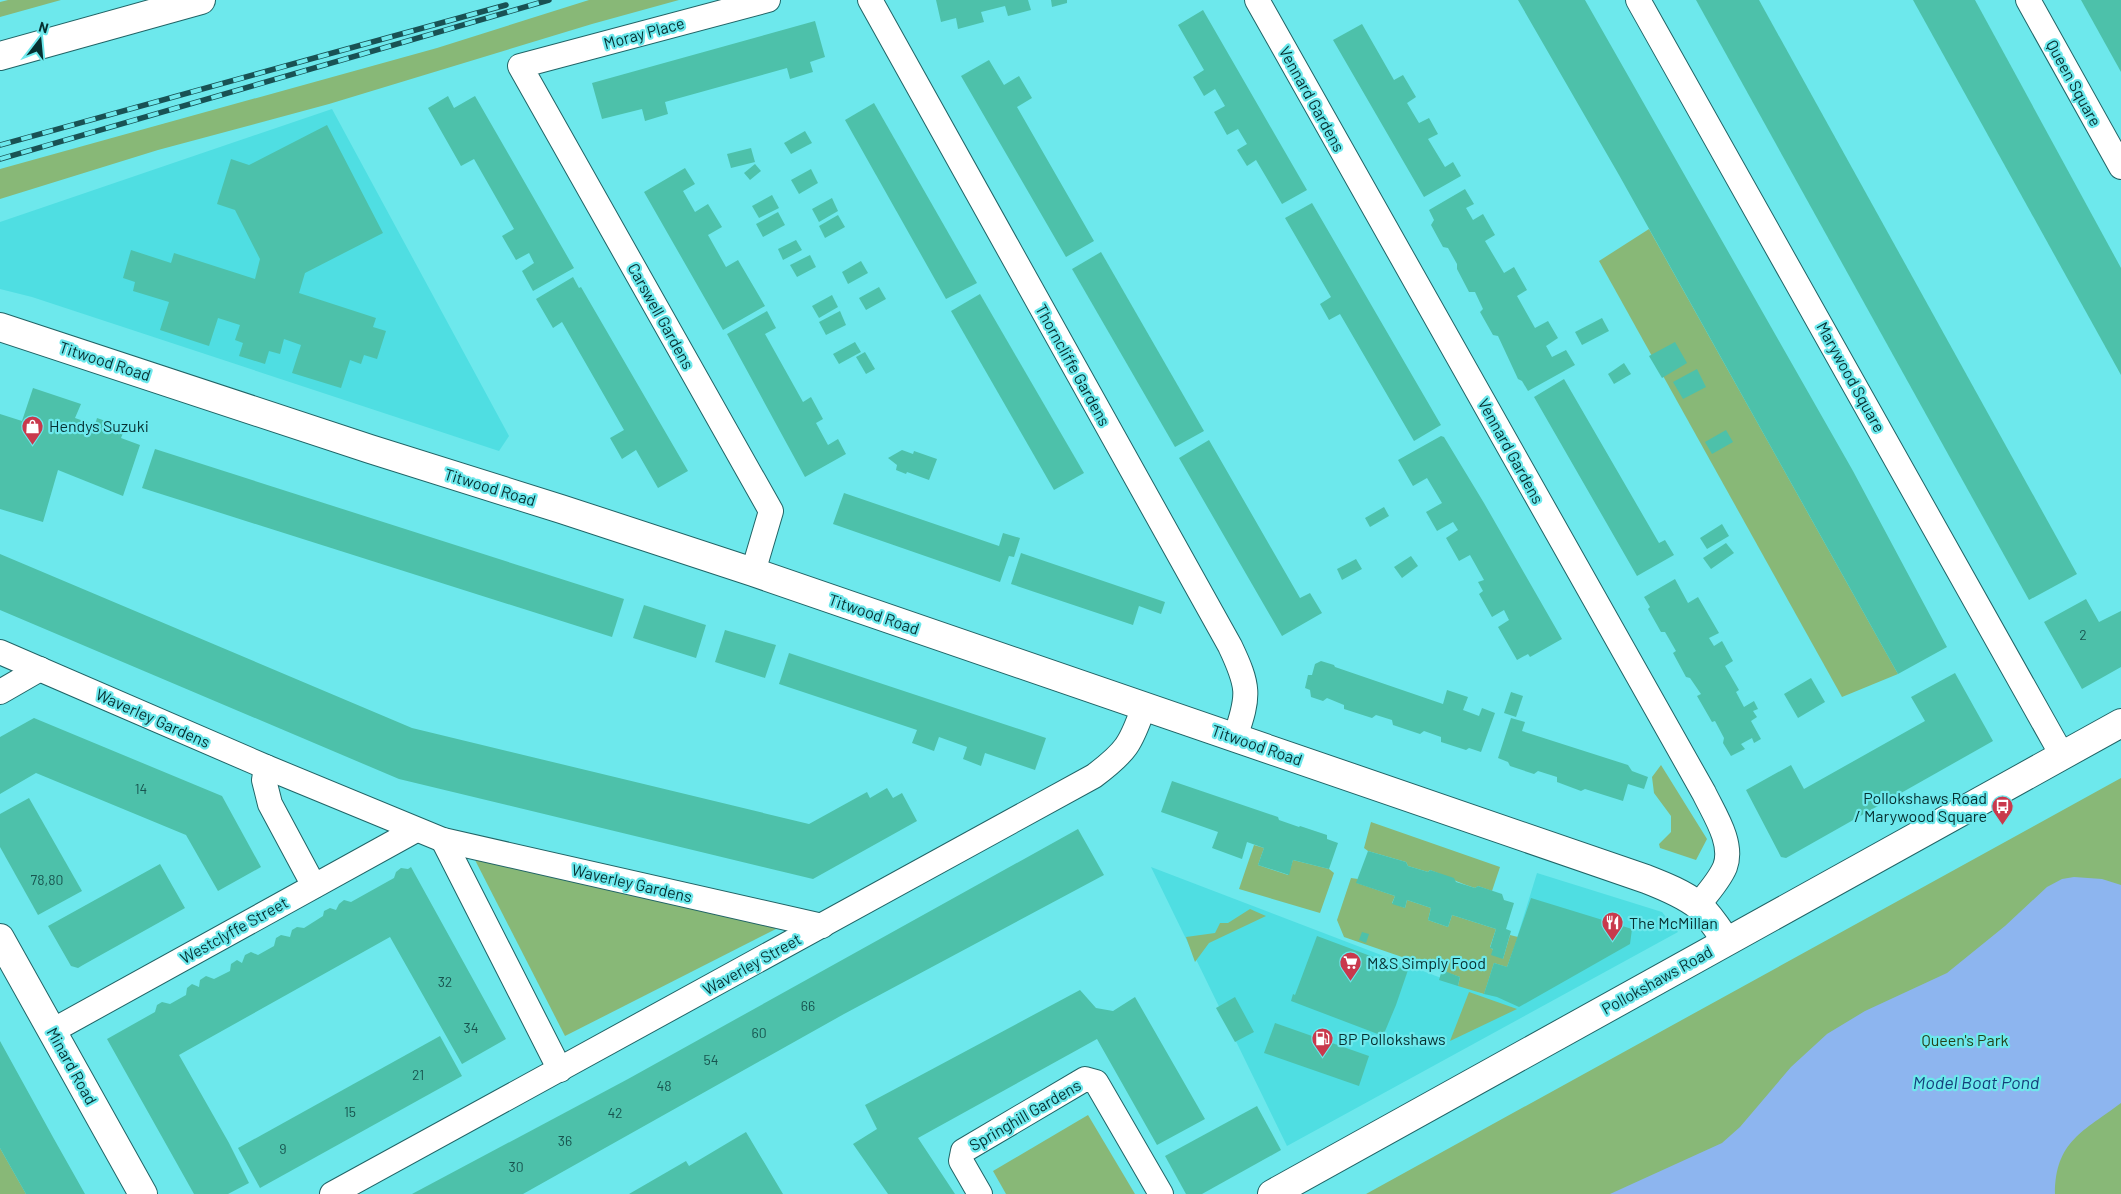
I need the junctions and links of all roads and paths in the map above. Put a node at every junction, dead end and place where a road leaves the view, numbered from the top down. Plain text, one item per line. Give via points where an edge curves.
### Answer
1 (201, 0) edge
2 (768, 0) edge
3 (870, 0) edge
4 (1257, 0) edge
5 (1638, 0) edge
6 (2028, 0) edge
7 (0, 56) edge
8 (520, 66) joint
9 (2121, 167) edge
10 (0, 327) edge
11 (753, 572) junction
12 (0, 652) edge
13 (40, 669) junction
14 (0, 692) edge
15 (1144, 706) junction
16 (2121, 723) edge
17 (1235, 738) junction
18 (2062, 755) junction
19 (266, 767) junction
20 (416, 830) junction
21 (443, 840) junction
22 (314, 886) junction
23 (1698, 905) junction
24 (822, 926) junction
25 (0, 938) edge
26 (1726, 941) junction
27 (52, 1030) junction
28 (560, 1070) junction
29 (143, 1194) edge
30 (332, 1194) edge
31 (980, 1194) edge
32 (1161, 1194) edge
33 (1272, 1194) edge

1 - 7 street
2 - 8 street, Moray Place
3 - 17 street, Thorncliffe Gardens via 1230,646 1246,686 1245,710
4 - 23 street, Vennard Gardens via 1704,793 1725,839 1727,853 1725,866
5 - 18 street, Marywood Square
6 - 9 street, Queen Square
8 - 11 street, Carswell Gardens via 771,511
10 - 11 street, Titwood Road
11 - 15 street, Titwood Road
12 - 13 street, Waverley Gardens
13 - 14 street
13 - 19 street, Waverley Gardens
15 - 17 street, Titwood Road
15 - 24 street, Waverley Street via 1127,747 1094,776
16 - 18 street, Pollokshaws Road
17 - 23 street, Titwood Road via 1646,878
18 - 26 street, Pollokshaws Road
19 - 20 street, Waverley Gardens
19 - 22 street via 264,780 270,804
20 - 21 street, Waverley Gardens
20 - 22 street, Westclyffe Street
21 - 24 street, Waverley Gardens
21 - 28 street
22 - 27 street, Westclyffe Street
23 - 26 street, Titwood Road
24 - 28 street, Waverley Street
25 - 27 street, Minard Road
26 - 33 street, Pollokshaws Road
27 - 29 street, Minard Road
28 - 30 street, Waverley Street
31 - 32 street, Springhill Gardens via 961,1161 963,1151 1085,1079 1096,1082

